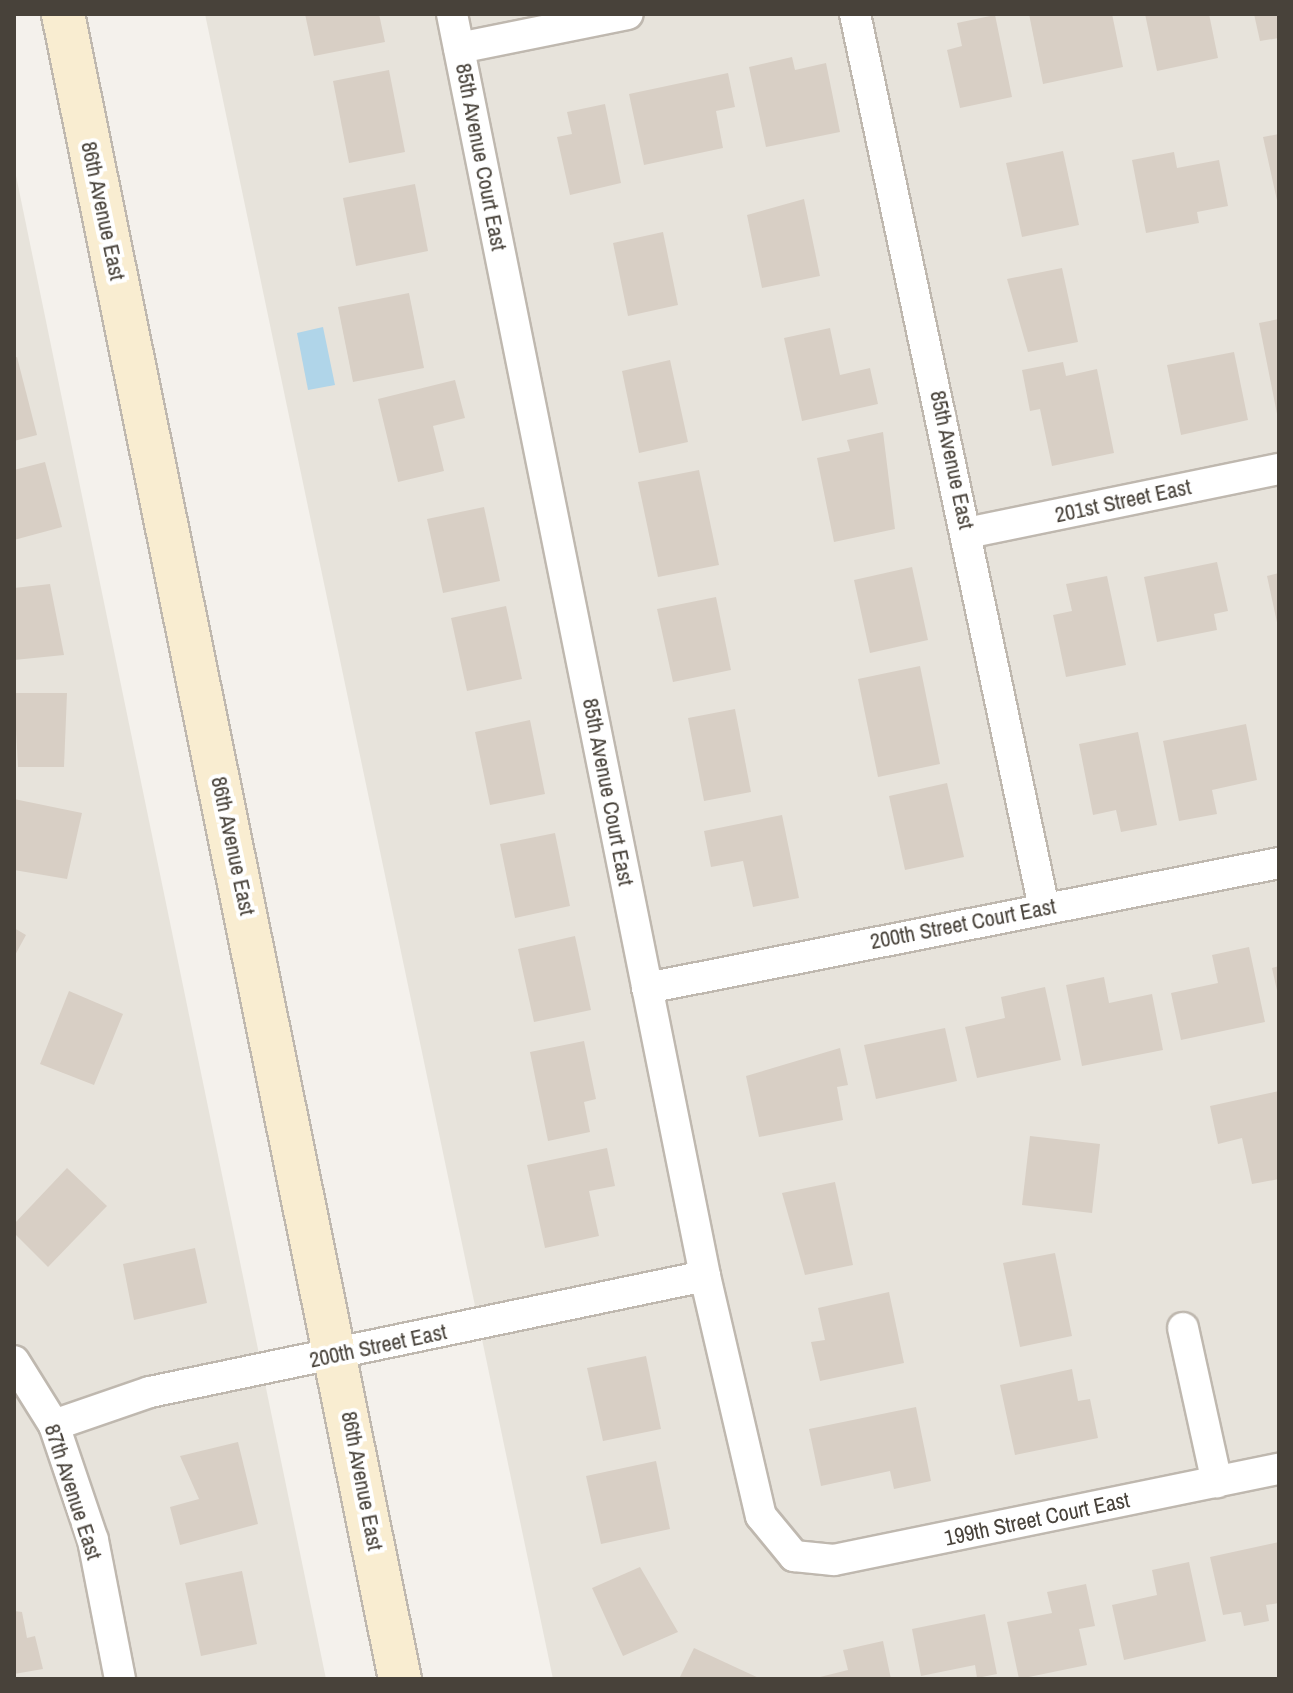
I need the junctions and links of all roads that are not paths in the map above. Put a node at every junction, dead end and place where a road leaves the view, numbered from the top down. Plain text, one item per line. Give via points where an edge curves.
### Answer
1 (63, 14) edge
2 (452, 14) edge
3 (628, 14) edge
4 (855, 14) edge
5 (459, 48) junction
6 (1279, 469) edge
7 (967, 533) junction
8 (1279, 863) edge
9 (1044, 908) junction
10 (647, 988) junction
11 (705, 1276) junction
12 (1183, 1328) dead end
13 (337, 1355) junction
14 (14, 1361) edge
15 (54, 1425) junction
16 (1279, 1469) edge
17 (1217, 1482) junction
18 (794, 1556) joint
19 (120, 1679) edge
20 (400, 1679) edge

1 - 13 street, 86th Avenue East
2 - 5 street, 85th Avenue Court East
3 - 5 street
4 - 7 street, 85th Avenue East
5 - 10 street, 85th Avenue Court East
6 - 7 street, 201st Street East
7 - 9 street, 85th Avenue East
8 - 9 street, 200th Street Court East
9 - 10 street, 200th Street Court East
10 - 11 street, 85th Avenue Court East
11 - 13 street, 200th Street East
11 - 18 street, 85th Avenue Court East via 751,1493 776,1540
12 - 17 street
13 - 15 street, 200th Street East via 150,1392
13 - 20 street, 86th Avenue East
14 - 15 street, 87th Avenue East
15 - 19 street, 87th Avenue East via 93,1540
16 - 17 street, 199th Street Court East
17 - 18 street, 199th Street Court East via 834,1560

